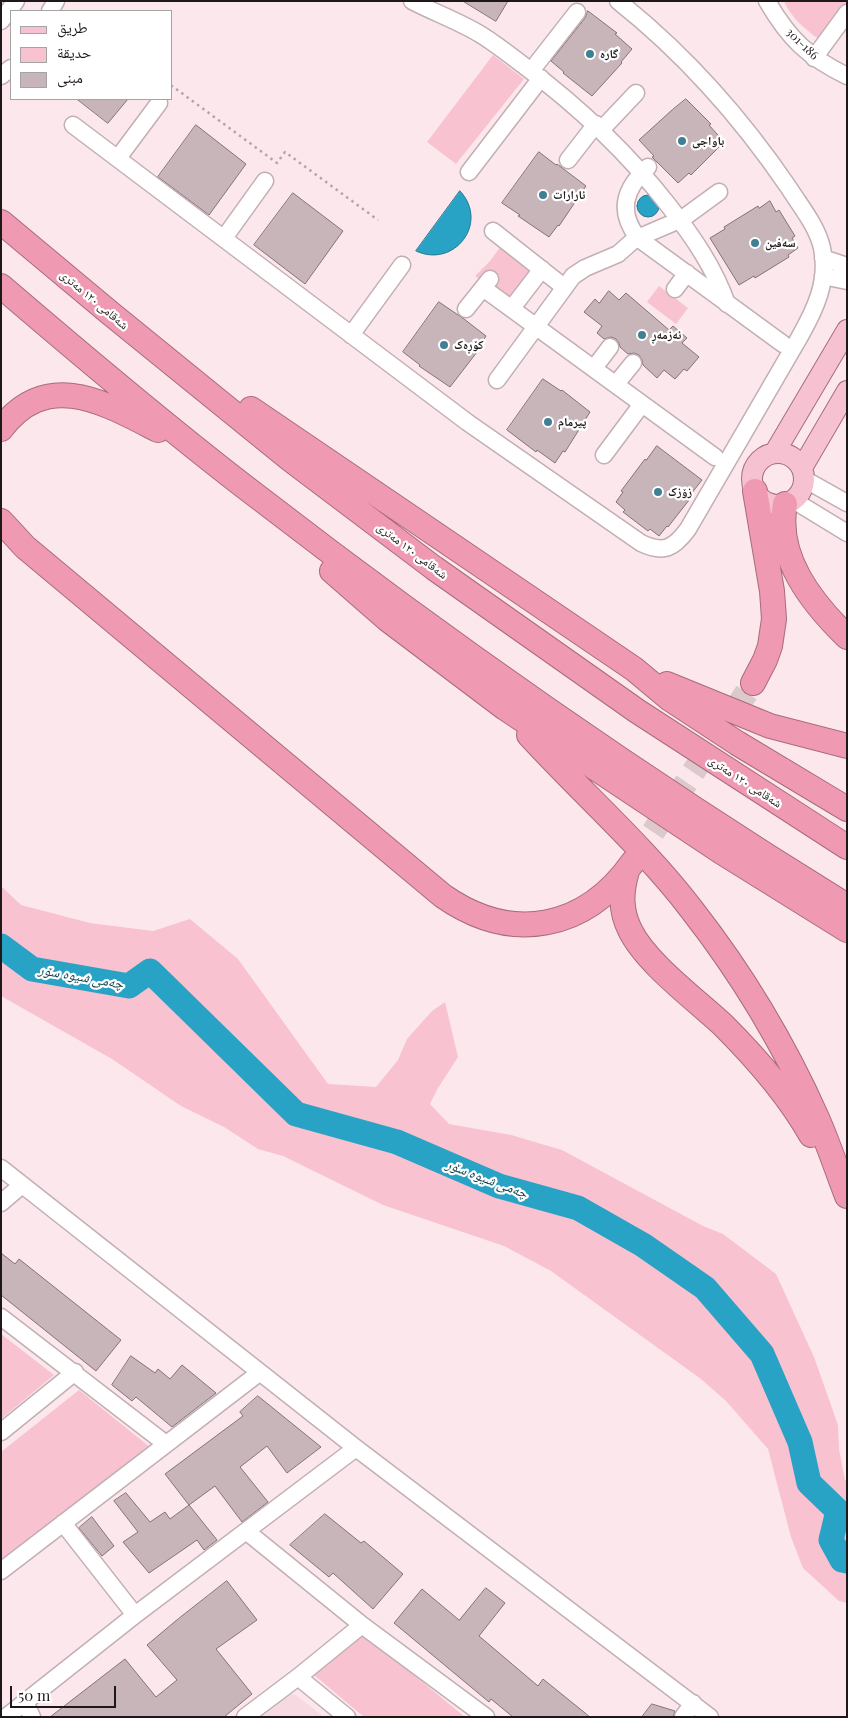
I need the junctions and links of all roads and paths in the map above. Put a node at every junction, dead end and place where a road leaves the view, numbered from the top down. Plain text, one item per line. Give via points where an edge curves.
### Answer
1 (16, 1) edge
2 (412, 1) edge
3 (618, 1) edge
4 (767, 1) edge
5 (577, 12) dead end
6 (847, 13) edge
7 (1, 21) edge
8 (814, 58) junction
9 (536, 74) junction
10 (847, 76) edge
11 (172, 86) edge
12 (636, 93) dead end
13 (159, 103) dead end
14 (73, 125) dead end
15 (598, 127) junction
16 (118, 158) junction
17 (568, 160) dead end
18 (645, 170) junction
19 (469, 172) dead end
20 (265, 181) dead end
21 (718, 192) dead end
22 (378, 220) dead end
23 (680, 220) junction
24 (1, 222) edge
25 (493, 230) dead end
26 (224, 238) junction
27 (638, 238) junction
28 (823, 258) junction
29 (402, 265) dead end
30 (847, 266) edge
31 (542, 269) junction
32 (687, 274) junction
33 (823, 276) junction
34 (847, 281) edge
35 (1, 286) edge
36 (564, 287) junction
37 (675, 289) dead end
38 (727, 304) junction
39 (512, 308) junction
40 (466, 309) dead end
41 (110, 314) junction
42 (537, 327) junction
43 (847, 330) edge
44 (351, 335) junction
45 (783, 344) dead end
46 (610, 347) dead end
47 (633, 363) dead end
48 (594, 368) junction
49 (498, 380) dead end
50 (616, 384) junction
51 (847, 392) edge
52 (642, 404) junction
53 (1, 429) edge
54 (197, 449) junction
55 (775, 452) junction
56 (604, 455) dead end
57 (715, 457) dead end
58 (803, 473) junction
59 (755, 491) junction
60 (258, 498) junction
61 (789, 502) junction
62 (847, 503) edge
63 (1, 520) edge
64 (847, 533) edge
65 (847, 637) edge
66 (634, 669) junction
67 (753, 683) tunnel mouth
68 (504, 708) junction
69 (847, 746) edge
70 (847, 809) edge
71 (847, 848) edge
72 (847, 906) edge
73 (847, 930) edge
74 (1, 1168) edge
75 (22, 1185) junction
76 (847, 1196) edge
77 (1, 1203) edge
78 (1, 1317) edge
79 (74, 1372) junction
80 (259, 1372) junction
81 (1, 1432) edge
82 (166, 1444) junction
83 (356, 1448) junction
84 (64, 1524) junction
85 (246, 1531) junction
86 (1, 1571) edge
87 (135, 1615) junction
88 (362, 1625) junction
89 (298, 1677) junction
90 (694, 1703) junction
91 (29, 1709) edge
92 (6, 1717) edge
93 (245, 1717) edge
94 (347, 1717) edge
95 (486, 1717) edge
96 (683, 1717) edge
97 (710, 1717) edge

1 - 7 street
2 - 9 street via 482,35
3 - 28 street via 677,51 745,127 809,219
4 - 8 street, 301-186 via 791,37
5 - 9 street
6 - 8 street
8 - 10 street, 301-186
9 - 15 street via 563,87
9 - 19 street
11 - 22 path via 277,163 285,152
12 - 15 street
13 - 16 street
14 - 16 street
15 - 17 street
15 - 18 street
16 - 26 street
18 - 23 street
18 - 27 street via 634,181 627,196 628,222
20 - 26 street
21 - 23 street
23 - 27 street
23 - 38 street via 705,246 716,266
24 - 41 highway, شەقامی ١٢٠ مەتری
25 - 31 street
26 - 44 street
27 - 32 street
27 - 36 street via 618,254 579,272
28 - 30 street
28 - 33 street
29 - 44 street
31 - 36 street
31 - 39 street
32 - 37 street
32 - 38 street
33 - 34 street
33 - 44 street via 813,313 701,509 678,541 661,549 641,543 574,497
35 - 54 highway
36 - 42 street
38 - 45 street
39 - 40 street via 486,283
39 - 42 street
41 - 66 highway
41 - 71 highway, شەقامی ١٢٠ مەتری via 291,460 434,568 637,711
42 - 48 street
42 - 49 street
43 - 55 main road
46 - 48 street
47 - 50 street
48 - 50 street
50 - 52 street
51 - 58 main road
52 - 56 street
52 - 57 street
53 - 54 highway via 31,403 51,396 72,395 117,409
54 - 60 highway
55 - 58 main road via 783,452 798,461
55 - 59 main road via 761,458 752,470
58 - 61 main road via 801,491
58 - 62 street
59 - 61 main road via 766,502 778,505
59 - 67 highway via 774,619 770,646
60 - 68 highway via 320,562
60 - 72 highway via 576,730
61 - 64 street
61 - 65 highway via 783,533 792,563 821,609
63 - 76 highway via 33,553 443,896 468,912 497,921 527,924 556,920 593,904 630,866 621,903 627,924 638,943 767,1073 805,1124
66 - 69 highway via 770,726
66 - 70 highway via 670,699
68 - 73 highway via 720,851
68 - 76 highway via 692,909 740,975 782,1046 818,1119
74 - 75 street
75 - 77 street
75 - 80 street
78 - 79 street
79 - 81 street
79 - 82 street
80 - 82 street
80 - 83 street
82 - 84 street
83 - 85 street
83 - 90 street
84 - 86 street
84 - 87 street
85 - 87 street
85 - 88 street
87 - 91 street
88 - 89 street
88 - 95 street
89 - 93 street
89 - 94 street
90 - 96 street
90 - 97 street
91 - 92 street

